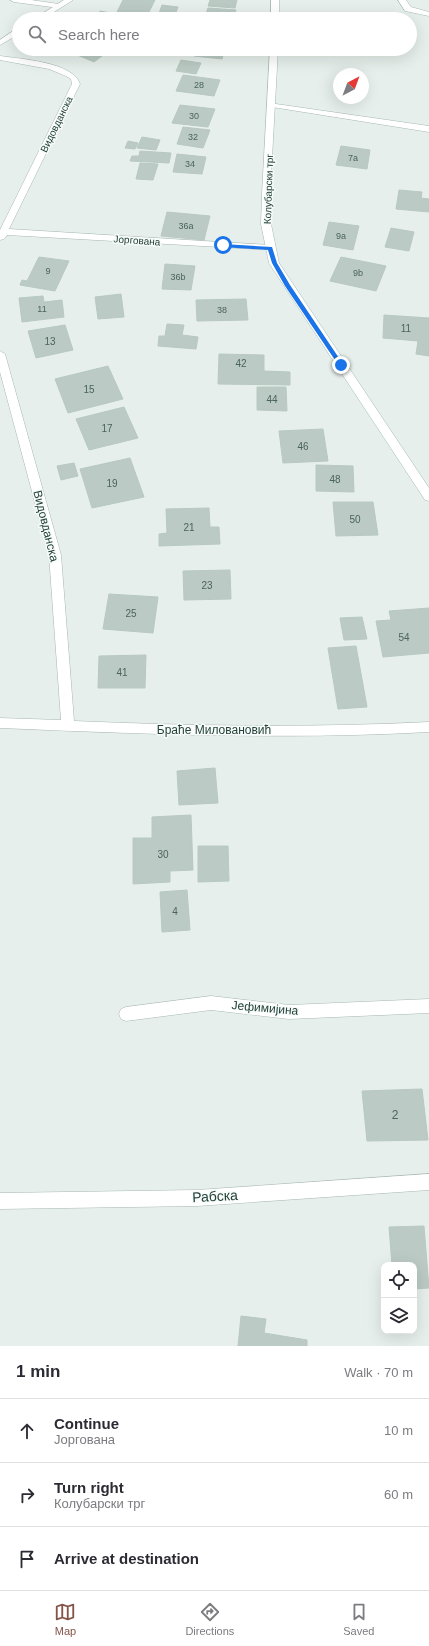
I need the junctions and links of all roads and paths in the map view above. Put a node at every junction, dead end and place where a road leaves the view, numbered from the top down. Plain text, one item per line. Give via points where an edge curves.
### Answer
1 (14, 0) edge
2 (69, 0) edge
3 (275, 0) edge
4 (402, 0) edge
5 (60, 6) junction
6 (50, 12) edge
7 (275, 12) edge
8 (429, 14) edge
9 (12, 35) edge
10 (0, 43) edge
11 (274, 56) edge
12 (0, 58) edge
13 (272, 105) junction
14 (429, 129) edge
15 (2, 236) edge
16 (270, 248) junction
17 (0, 354) edge
18 (429, 497) edge
19 (0, 723) edge
20 (68, 727) junction
21 (429, 727) edge
22 (429, 1006) edge
23 (126, 1014) dead end
24 (429, 1182) edge
25 (0, 1201) edge

1 - 5 street
2 - 5 street
3 - 7 street
4 - 8 street via 408,9
5 - 6 street
9 - 10 street
11 - 13 street, Колубарски трг
12 - 15 street, Видовданска via 54,67 65,71 74,78 76,84
13 - 14 street
13 - 16 street, Колубарски трг via 266,194 266,224
15 - 16 street, Јоргована
16 - 18 street, Колубарски трг via 274,263 288,286
17 - 20 street, Видовданска via 55,555
19 - 20 street, Браће Миловановић
20 - 21 street, Браће Миловановић via 347,731
22 - 23 street, Јефимијина via 289,1012 212,1003
24 - 25 street, Рабска via 197,1198

